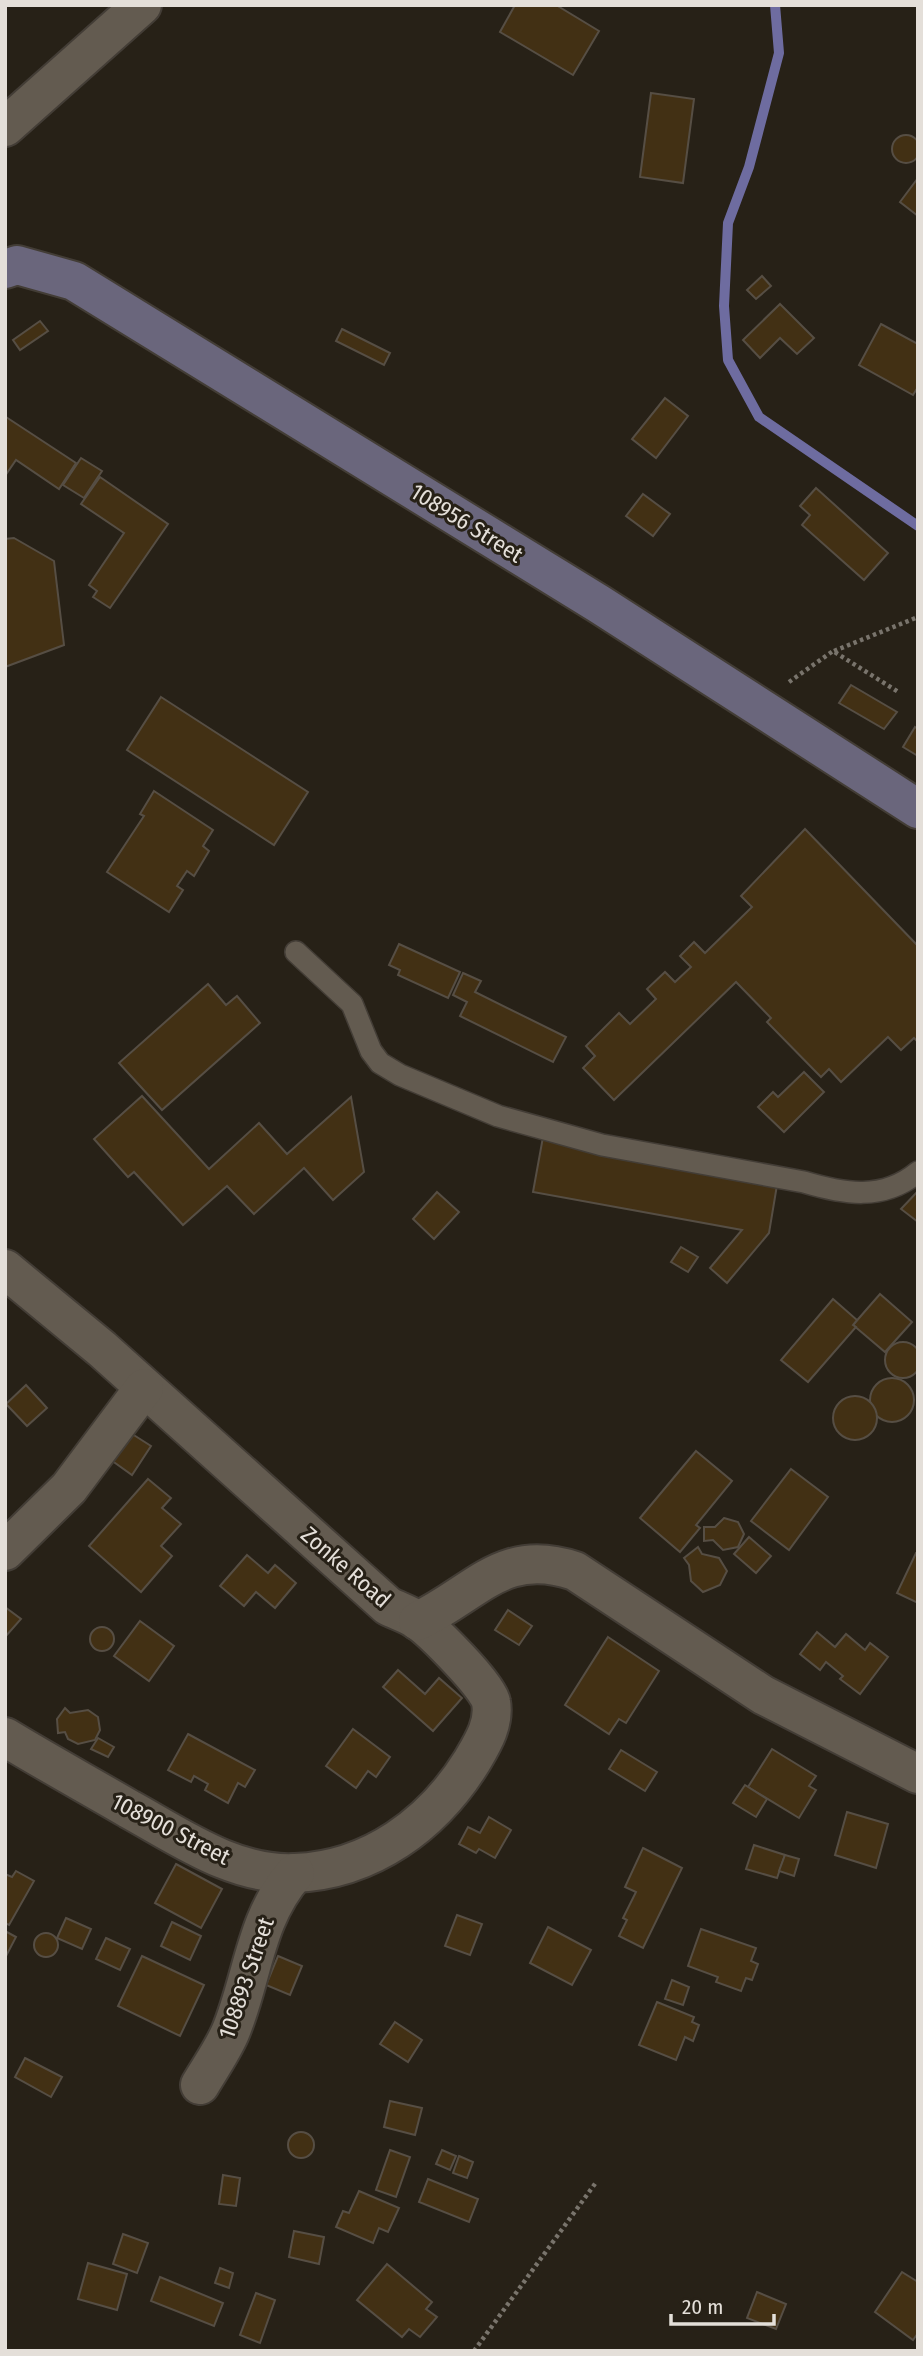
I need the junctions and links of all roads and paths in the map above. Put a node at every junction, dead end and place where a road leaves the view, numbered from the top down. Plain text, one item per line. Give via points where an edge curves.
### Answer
1 (142, 5) edge
2 (5, 127) edge
3 (5, 269) edge
4 (918, 617) edge
5 (833, 652) junction
6 (900, 693) dead end
7 (756, 705) junction
8 (918, 809) edge
9 (296, 952) dead end
10 (918, 1172) edge
11 (5, 1269) edge
12 (144, 1388) junction
13 (5, 1551) edge
14 (418, 1621) junction
15 (5, 1737) edge
16 (918, 1774) edge
17 (295, 1873) junction
18 (200, 2085) dead end
19 (597, 2181) dead end
20 (474, 2351) edge

1 - 2 street
3 - 7 street, 108956 Street via 17,265 74,281
4 - 5 path
5 - 6 path
5 - 7 path
7 - 8 street, 108956 Street
9 - 10 lane via 352,1004 380,1063 498,1116 602,1145 835,1191 880,1191
11 - 12 street, Zonke Road
12 - 13 street via 69,1488
12 - 14 street, Zonke Road via 388,1606
14 - 16 street via 496,1573 528,1562 575,1570 763,1695
14 - 17 street, 108900 Street via 481,1682 491,1701 484,1741 434,1811 410,1833 356,1862
15 - 17 street, 108900 Street via 215,1856 256,1869
17 - 18 street, 108893 Street via 268,1912 230,2033
19 - 20 path

